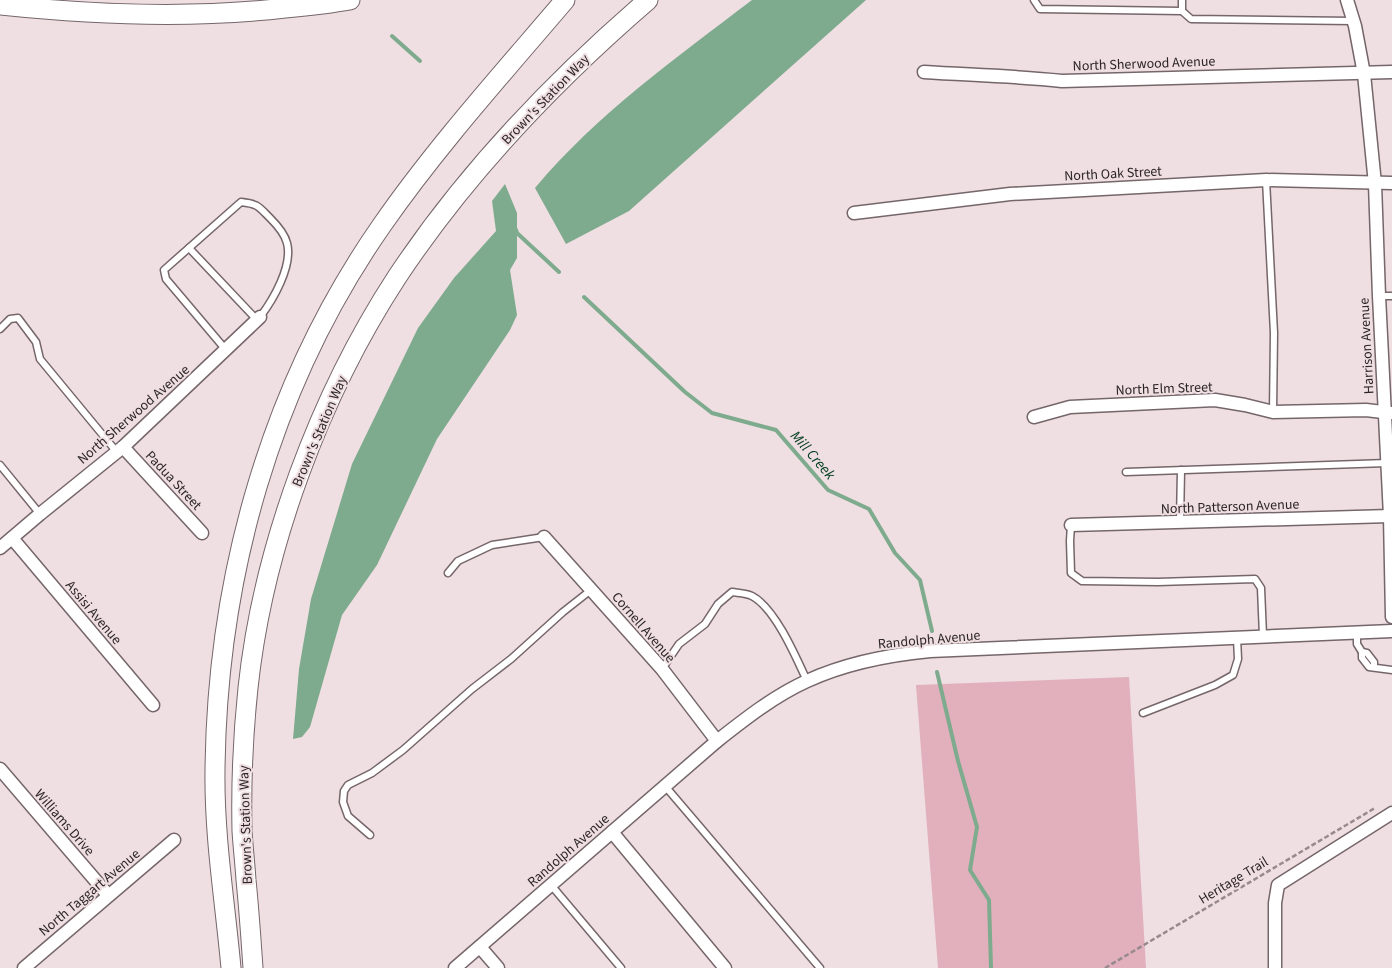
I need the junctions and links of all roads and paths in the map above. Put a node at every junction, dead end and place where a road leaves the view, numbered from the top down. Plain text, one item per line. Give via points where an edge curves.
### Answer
1 (350, 0) edge
2 (565, 0) edge
3 (648, 0) edge
4 (1034, 0) edge
5 (1182, 0) edge
6 (1346, 0) edge
7 (0, 5) edge
8 (1182, 11) junction
9 (1353, 21) junction
10 (924, 72) dead end
11 (1392, 72) edge
12 (1364, 74) junction
13 (1266, 180) junction
14 (1392, 183) edge
15 (1375, 184) junction
16 (854, 213) dead end
17 (189, 248) junction
18 (1379, 296) junction
19 (1392, 296) edge
20 (258, 318) junction
21 (0, 328) edge
22 (226, 350) junction
23 (1273, 412) junction
24 (1388, 413) edge
25 (1034, 417) dead end
26 (120, 449) junction
27 (1387, 463) junction
28 (0, 465) edge
29 (1180, 470) junction
30 (1126, 472) dead end
31 (40, 514) junction
32 (1390, 516) junction
33 (1180, 522) junction
34 (1071, 525) joint
35 (202, 533) dead end
36 (544, 537) joint
37 (12, 538) junction
38 (0, 548) edge
39 (448, 573) dead end
40 (591, 590) junction
41 (1392, 617) edge
42 (1392, 631) edge
43 (1356, 633) junction
44 (1263, 636) junction
45 (1237, 638) junction
46 (662, 669) junction
47 (1392, 670) edge
48 (807, 681) junction
49 (153, 705) dead end
50 (1143, 713) dead end
51 (717, 741) junction
52 (0, 769) edge
53 (665, 786) junction
54 (1371, 810) dead end
55 (1392, 813) edge
56 (612, 832) junction
57 (370, 835) dead end
58 (174, 840) dead end
59 (551, 885) junction
60 (108, 894) junction
61 (480, 947) junction
62 (24, 968) edge
63 (230, 968) edge
64 (253, 968) edge
65 (455, 968) edge
66 (498, 968) edge
67 (621, 968) edge
68 (725, 968) edge
69 (820, 968) edge
70 (1105, 968) edge
71 (1275, 968) edge

1 - 7 main road via 254,12 161,15 68,12
2 - 63 main road, Brown's Station Way via 436,153 380,227 311,345 260,473 231,587 222,642 217,706 215,800
3 - 64 main road, Brown's Station Way via 550,91 441,215 396,278 371,322 328,404 310,447 288,506 266,587 248,686 242,834
4 - 8 lane via 1040,9
5 - 8 lane
6 - 9 street, Harrison Avenue
8 - 9 lane via 1191,20
9 - 12 street, Harrison Avenue
10 - 12 street, North Sherwood Avenue via 1062,81
11 - 12 street, North Sherwood Avenue
12 - 15 street, Harrison Avenue
13 - 15 street, North Oak Street
13 - 16 street, North Oak Street via 1010,194
13 - 23 lane via 1274,333
14 - 15 street, North Oak Street
15 - 18 street, Harrison Avenue
17 - 20 lane
17 - 20 lane via 241,202 256,204 274,222 287,242 288,255 272,301
17 - 22 lane via 164,270 166,279
18 - 19 lane
18 - 24 street, Harrison Avenue
20 - 22 street, North Sherwood Avenue
21 - 26 lane via 10,319 18,318 36,342 40,359
22 - 26 street, North Sherwood Avenue
23 - 24 street, North Elm Street via 1366,410
23 - 25 street, North Elm Street via 1215,400 1070,407
24 - 27 street, Harrison Avenue
26 - 31 street, North Sherwood Avenue
26 - 35 street, Padua Street
27 - 29 lane
27 - 32 street, Harrison Avenue
28 - 31 lane
29 - 30 lane
29 - 33 lane
31 - 37 street, North Sherwood Avenue
32 - 33 street, North Patterson Avenue
32 - 41 street, Harrison Avenue
33 - 34 street, North Patterson Avenue
34 - 44 lane via 1071,573 1082,581 1255,579 1261,588
36 - 39 lane via 492,545 458,561
36 - 40 street, Cornell Avenue
37 - 38 street, North Sherwood Avenue
37 - 49 street, Assisi Avenue
40 - 46 street, Cornell Avenue
40 - 57 lane via 403,750 372,773 348,785 343,802 348,816
42 - 43 street, Randolph Avenue
43 - 44 street, Randolph Avenue
43 - 47 lane via 1362,658 1369,667
44 - 45 street, Randolph Avenue
45 - 48 street, Randolph Avenue via 922,651 866,660
45 - 50 lane via 1238,659 1233,675
46 - 48 lane via 679,644 705,624 718,604 732,592 750,594 762,603 788,640
46 - 51 street, Cornell Avenue
48 - 51 street, Randolph Avenue via 752,713
51 - 53 street, Randolph Avenue
52 - 60 street, Williams Drive
53 - 56 street, Randolph Avenue
53 - 69 lane
54 - 70 path, Heritage Trail
55 - 71 street via 1278,885
56 - 59 street, Randolph Avenue
56 - 68 street
58 - 60 street, North Taggart Avenue
59 - 61 street, Randolph Avenue
59 - 67 lane
60 - 62 street, North Taggart Avenue
61 - 65 street, Randolph Avenue
61 - 66 street

